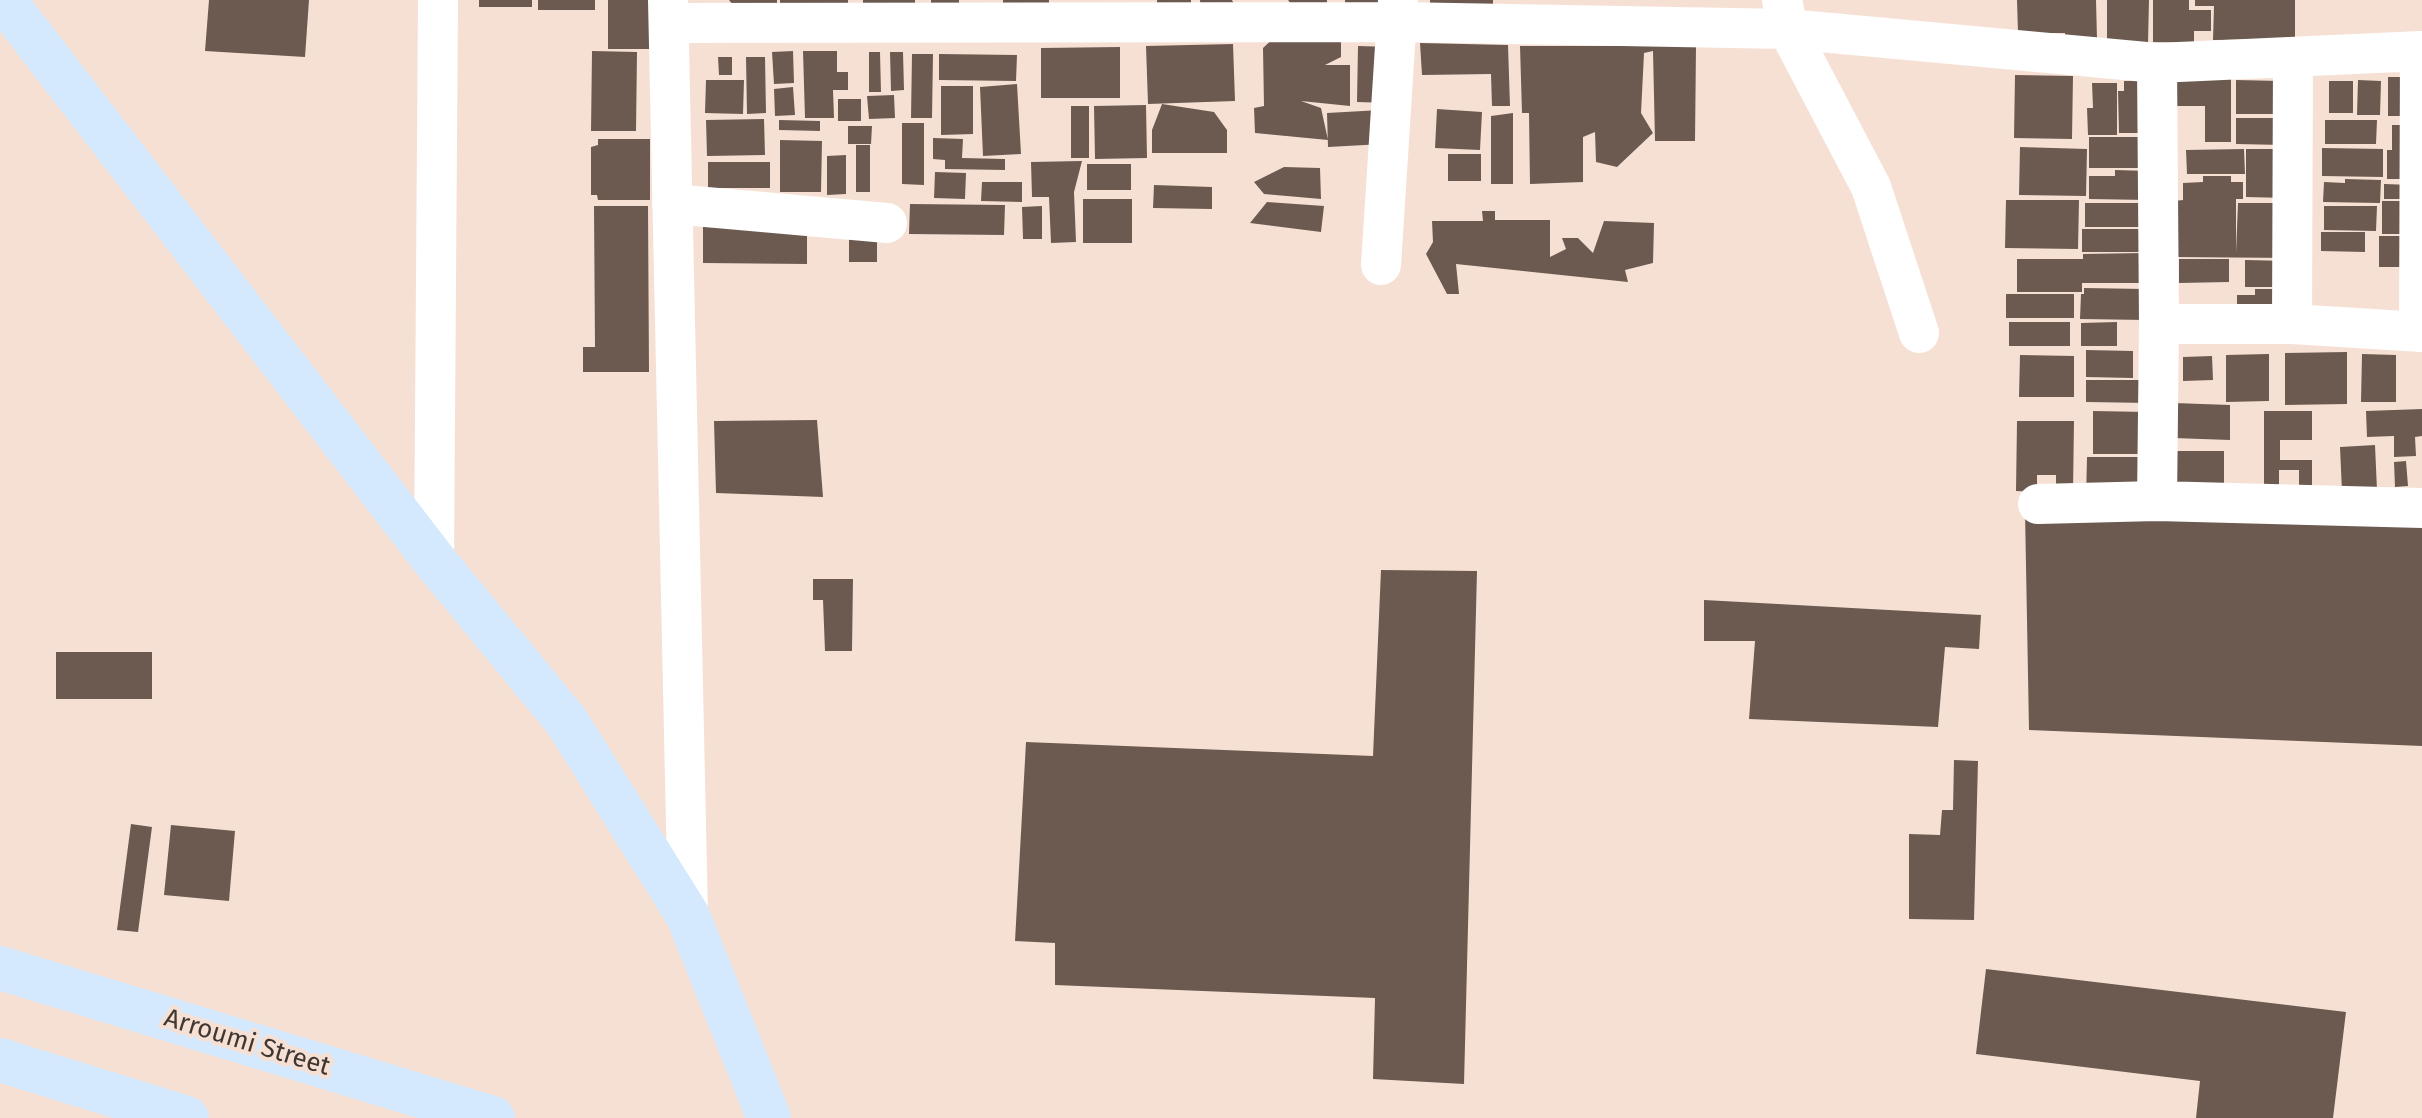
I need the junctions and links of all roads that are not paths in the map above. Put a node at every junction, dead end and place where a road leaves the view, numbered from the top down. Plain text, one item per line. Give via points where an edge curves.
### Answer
1 (4, 0) edge
2 (438, 0) edge
3 (1398, 11) edge
4 (668, 12) edge
5 (1785, 14) edge
6 (2421, 51) edge
7 (2293, 58) junction
8 (2157, 63) junction
9 (672, 204) junction
10 (887, 223) dead end
11 (1381, 265) dead end
12 (2159, 324) junction
13 (2292, 324) junction
14 (2421, 332) edge
15 (1919, 333) dead end
16 (2157, 501) junction
17 (2038, 504) dead end
18 (2422, 508) edge
19 (434, 560) junction
20 (688, 916) junction
21 (0, 968) edge
22 (0, 1060) edge
23 (187, 1118) edge
24 (493, 1118) edge
25 (769, 1118) edge

1 - 19 main road
2 - 19 street
3 - 4 street
3 - 5 street
3 - 11 street
4 - 9 street
5 - 8 street
5 - 15 street via 1871,187
6 - 7 street
6 - 14 street
7 - 8 street
7 - 13 street
8 - 12 street
9 - 10 street
9 - 20 street
12 - 13 street
12 - 16 street
13 - 14 street
16 - 17 street
16 - 18 street
19 - 20 main road via 567,722
20 - 25 main road
21 - 24 main road, Arroumi Street
22 - 23 main road

